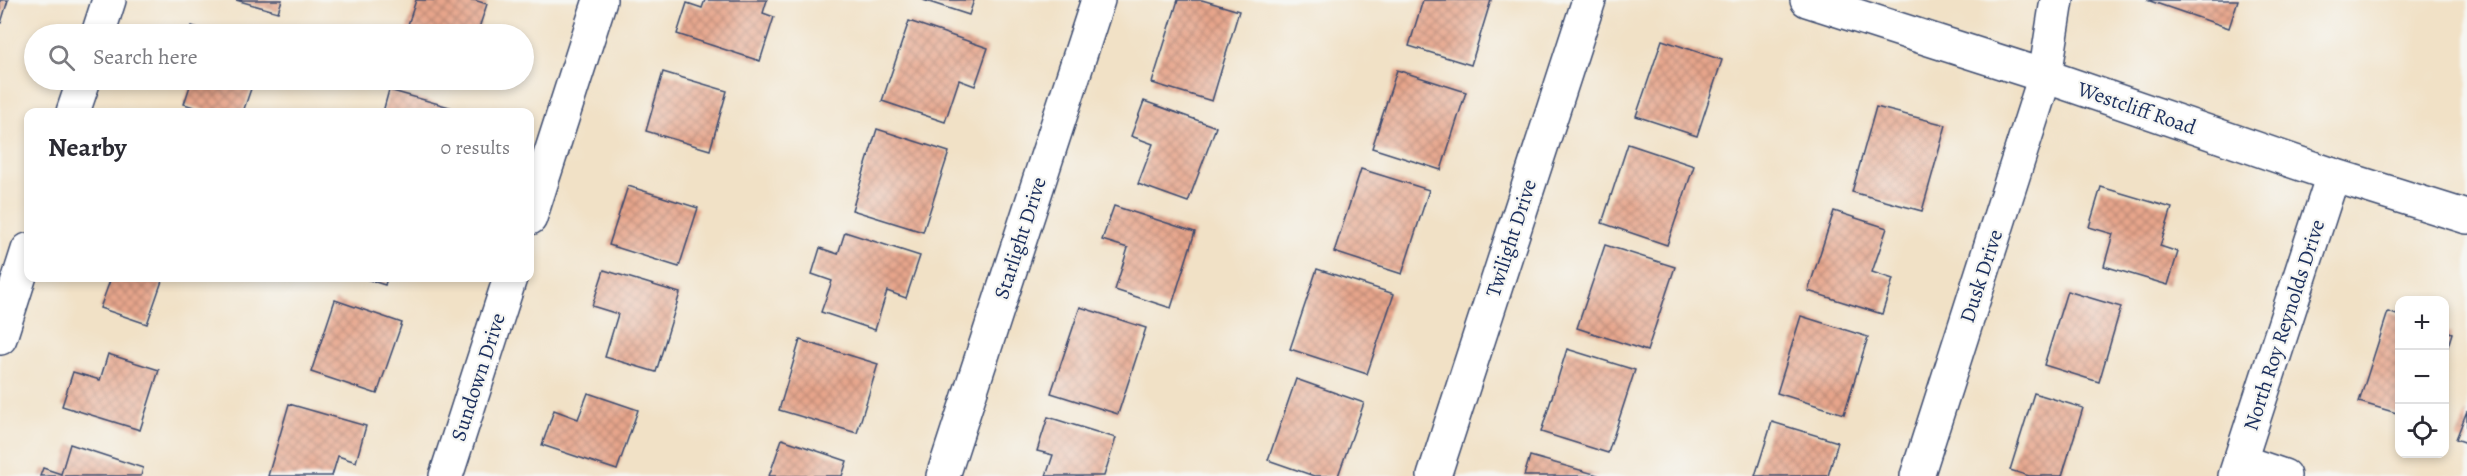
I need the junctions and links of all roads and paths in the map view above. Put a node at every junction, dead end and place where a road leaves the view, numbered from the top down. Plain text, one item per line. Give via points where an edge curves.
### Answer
1 (109, 0) edge
2 (600, 0) edge
3 (1098, 0) edge
4 (1589, 0) edge
5 (1807, 0) edge
6 (2056, 0) edge
7 (101, 24) edge
8 (2044, 76) junction
9 (81, 90) edge
10 (74, 108) edge
11 (2333, 175) junction
12 (534, 206) edge
13 (2467, 217) edge
14 (24, 263) edge
15 (509, 282) edge
16 (0, 338) edge
17 (2238, 469) edge
18 (446, 476) edge
19 (943, 476) edge
20 (1434, 476) edge
21 (1917, 476) edge
22 (2284, 476) edge

1 - 7 street
2 - 12 street
3 - 19 street, Starlight Drive
4 - 20 street, Twilight Drive
5 - 8 street, Westcliff Road
6 - 8 street, Dusk Drive
8 - 11 street, Westcliff Road
8 - 21 street, Dusk Drive
9 - 10 street
11 - 13 street, Westcliff Road
11 - 17 street, North Roy Reynolds Drive
14 - 16 street
15 - 18 street, Sundown Drive
17 - 22 street

